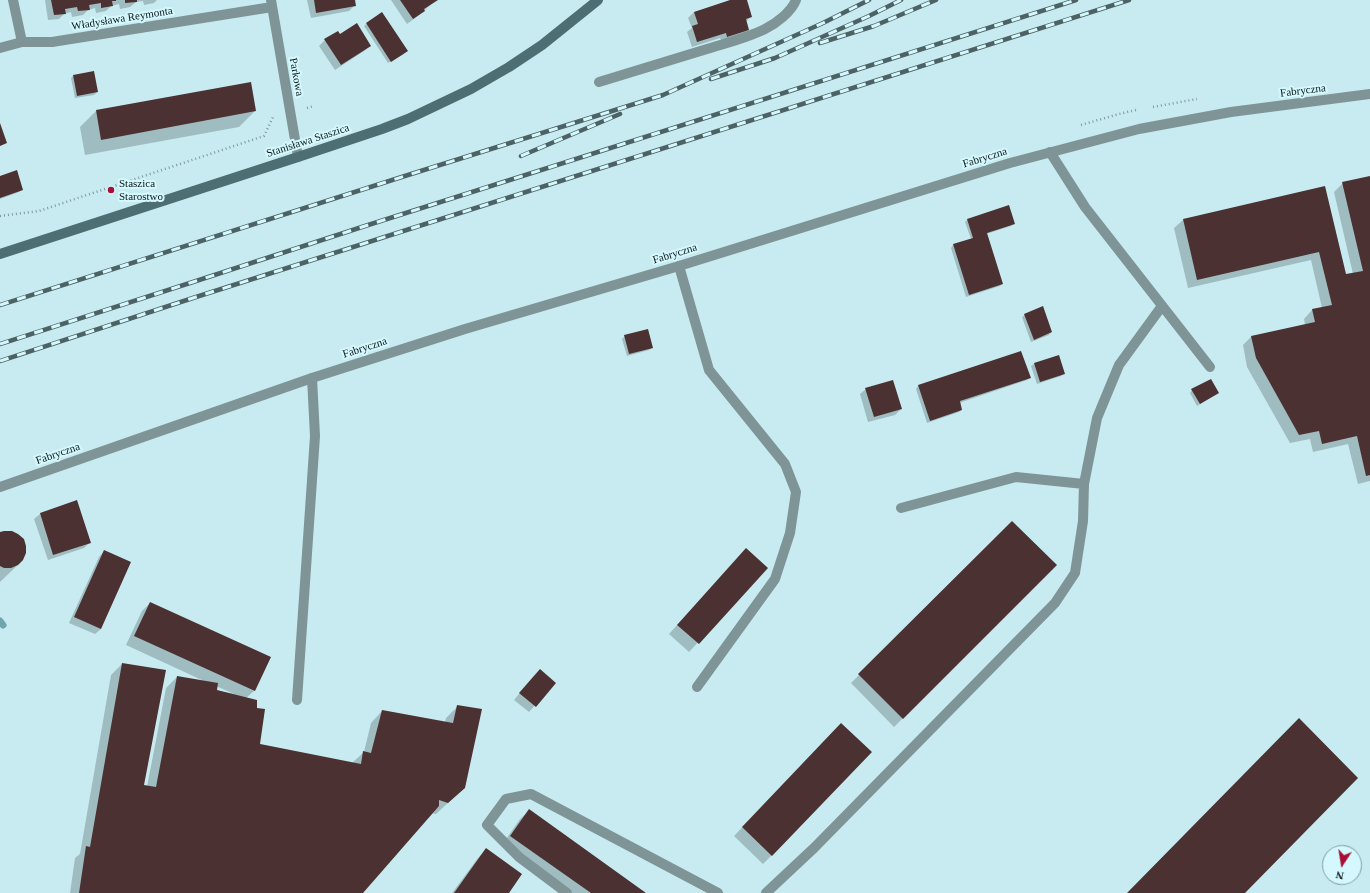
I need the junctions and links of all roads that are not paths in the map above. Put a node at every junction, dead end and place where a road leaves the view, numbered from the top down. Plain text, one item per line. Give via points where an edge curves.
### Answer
1 (13, 0) edge
2 (598, 0) edge
3 (796, 0) edge
4 (272, 4) edge
5 (22, 42) junction
6 (0, 48) edge
7 (598, 82) dead end
8 (1370, 94) edge
9 (1050, 152) junction
10 (298, 157) junction
11 (0, 254) edge
12 (679, 266) junction
13 (1162, 306) junction
14 (1210, 367) dead end
15 (312, 378) junction
16 (1084, 484) junction
17 (0, 487) edge
18 (901, 508) dead end
19 (697, 687) dead end
20 (298, 700) dead end
21 (567, 893) edge
22 (718, 893) edge
23 (766, 893) edge

1 - 5 street
2 - 10 street, Stanisława Staszica via 542,45 471,89 408,119
3 - 7 street via 786,14 766,29
4 - 5 street, Władysława Reymonta via 52,42
4 - 10 street, Parkowa
5 - 6 street, Władysława Reymonta
8 - 9 street, Fabryczna via 1231,112 1139,129
9 - 12 street, Fabryczna
9 - 13 street via 1085,207
10 - 11 street, Stanisława Staszica
12 - 15 street, Fabryczna
12 - 19 street via 709,370 785,464 796,492 790,533 775,579
13 - 14 street
13 - 16 street via 1119,365 1097,418
15 - 17 street, Fabryczna
15 - 20 street via 315,436
16 - 18 street via 1016,477
16 - 23 street via 1083,521 1075,573 1055,603 814,848
21 - 22 street via 519,857 487,825 506,799 531,794

